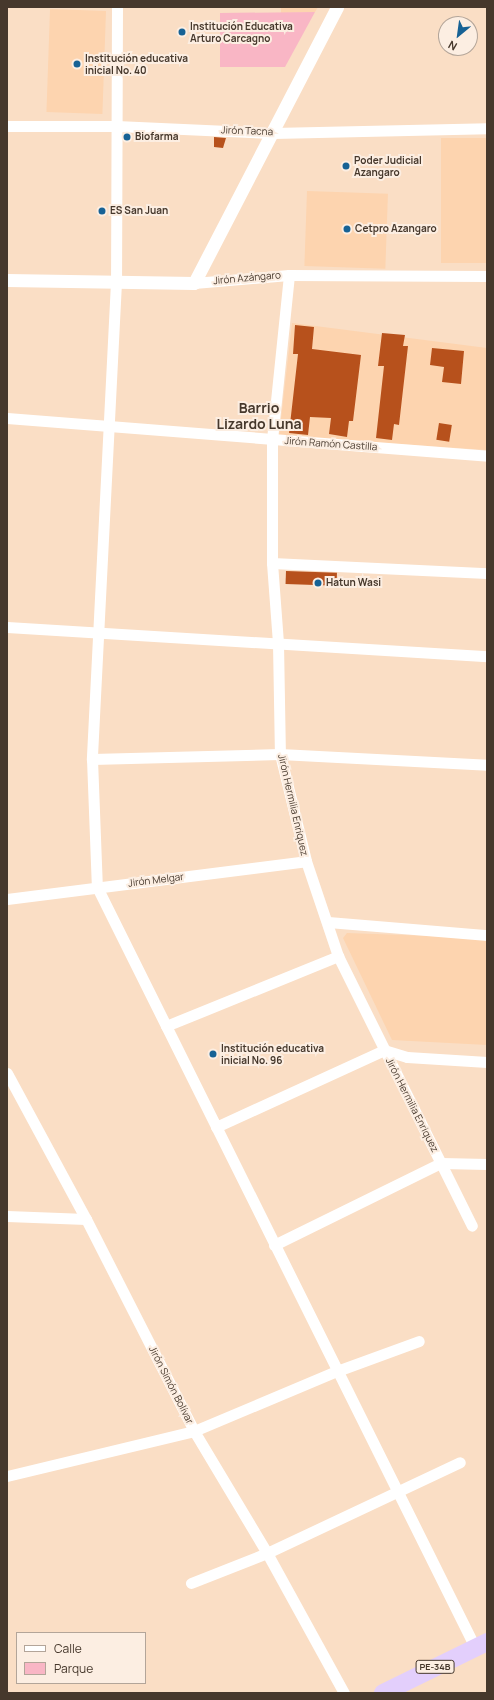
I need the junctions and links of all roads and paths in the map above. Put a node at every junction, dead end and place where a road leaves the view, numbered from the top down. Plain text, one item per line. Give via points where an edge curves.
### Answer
1 (117, 7) edge
2 (337, 7) edge
3 (7, 126) edge
4 (116, 126) junction
5 (487, 128) edge
6 (273, 132) junction
7 (289, 275) junction
8 (487, 276) edge
9 (7, 280) edge
10 (116, 282) junction
11 (194, 283) junction
12 (7, 418) edge
13 (108, 426) junction
14 (272, 440) junction
15 (487, 456) edge
16 (272, 563) junction
17 (487, 573) edge
18 (7, 627) edge
19 (98, 632) junction
20 (278, 643) junction
21 (487, 656) edge
22 (280, 754) junction
23 (92, 759) junction
24 (487, 765) edge
25 (306, 862) junction
26 (97, 887) junction
27 (7, 899) edge
28 (328, 922) junction
29 (487, 934) edge
30 (338, 956) junction
31 (166, 1026) junction
32 (384, 1050) junction
33 (487, 1062) edge
34 (7, 1073) edge
35 (216, 1127) junction
36 (441, 1162) junction
37 (487, 1164) edge
38 (7, 1216) edge
39 (86, 1219) junction
40 (472, 1226) dead end
41 (274, 1245) junction
42 (419, 1341) dead end
43 (337, 1371) junction
44 (194, 1431) junction
45 (460, 1462) dead end
46 (7, 1476) edge
47 (398, 1493) junction
48 (267, 1553) junction
49 (191, 1584) dead end
50 (481, 1645) edge
51 (344, 1693) edge
52 (383, 1693) edge

1 - 4 street
2 - 6 street
3 - 4 street, Jirón Tacna
4 - 6 street, Jirón Tacna
4 - 10 street
5 - 6 street, Jirón Tacna
6 - 11 street
7 - 8 street, Jirón Azángaro
7 - 11 street, Jirón Azángaro
7 - 14 street, Jirón Hermilia Enriquez
9 - 10 street, Jirón Azángaro
10 - 11 street, Jirón Azángaro
10 - 13 street
12 - 13 street, Jirón Ramón Castilla
13 - 14 street, Jirón Ramón Castilla
13 - 19 street
14 - 15 street, Jirón Ramón Castilla
14 - 16 street, Jirón Hermilia Enriquez
16 - 17 street
16 - 20 street, Jirón Hermilia Enriquez
18 - 19 street
19 - 20 street
19 - 23 street
20 - 21 street
20 - 22 street, Jirón Hermilia Enriquez
22 - 23 street
22 - 24 street
22 - 25 street, Jirón Hermilia Enriquez
23 - 26 street
25 - 26 street, Jirón Melgar
25 - 28 street, Jirón Hermilia Enriquez
26 - 27 street, Jirón Melgar
26 - 31 street
28 - 29 street
28 - 30 street, Jirón Hermilia Enriquez
30 - 31 street
30 - 32 street, Jirón Hermilia Enriquez
31 - 35 street
32 - 33 street via 407,1057
32 - 35 street
32 - 36 street, Jirón Hermilia Enriquez
34 - 39 street, Jirón Simón Bolívar
35 - 41 street
36 - 37 street
36 - 40 street, Jirón Hermilia Enriquez
36 - 41 street
38 - 39 street
39 - 44 street, Jirón Simón Bolívar
41 - 43 street
42 - 43 street
43 - 44 street
43 - 47 street
44 - 46 street
44 - 48 street, Jirón Simón Bolívar
45 - 47 street
47 - 48 street
47 - 50 street
48 - 49 street
48 - 51 street, Jirón Simón Bolívar
50 - 52 highway, PE-34B

